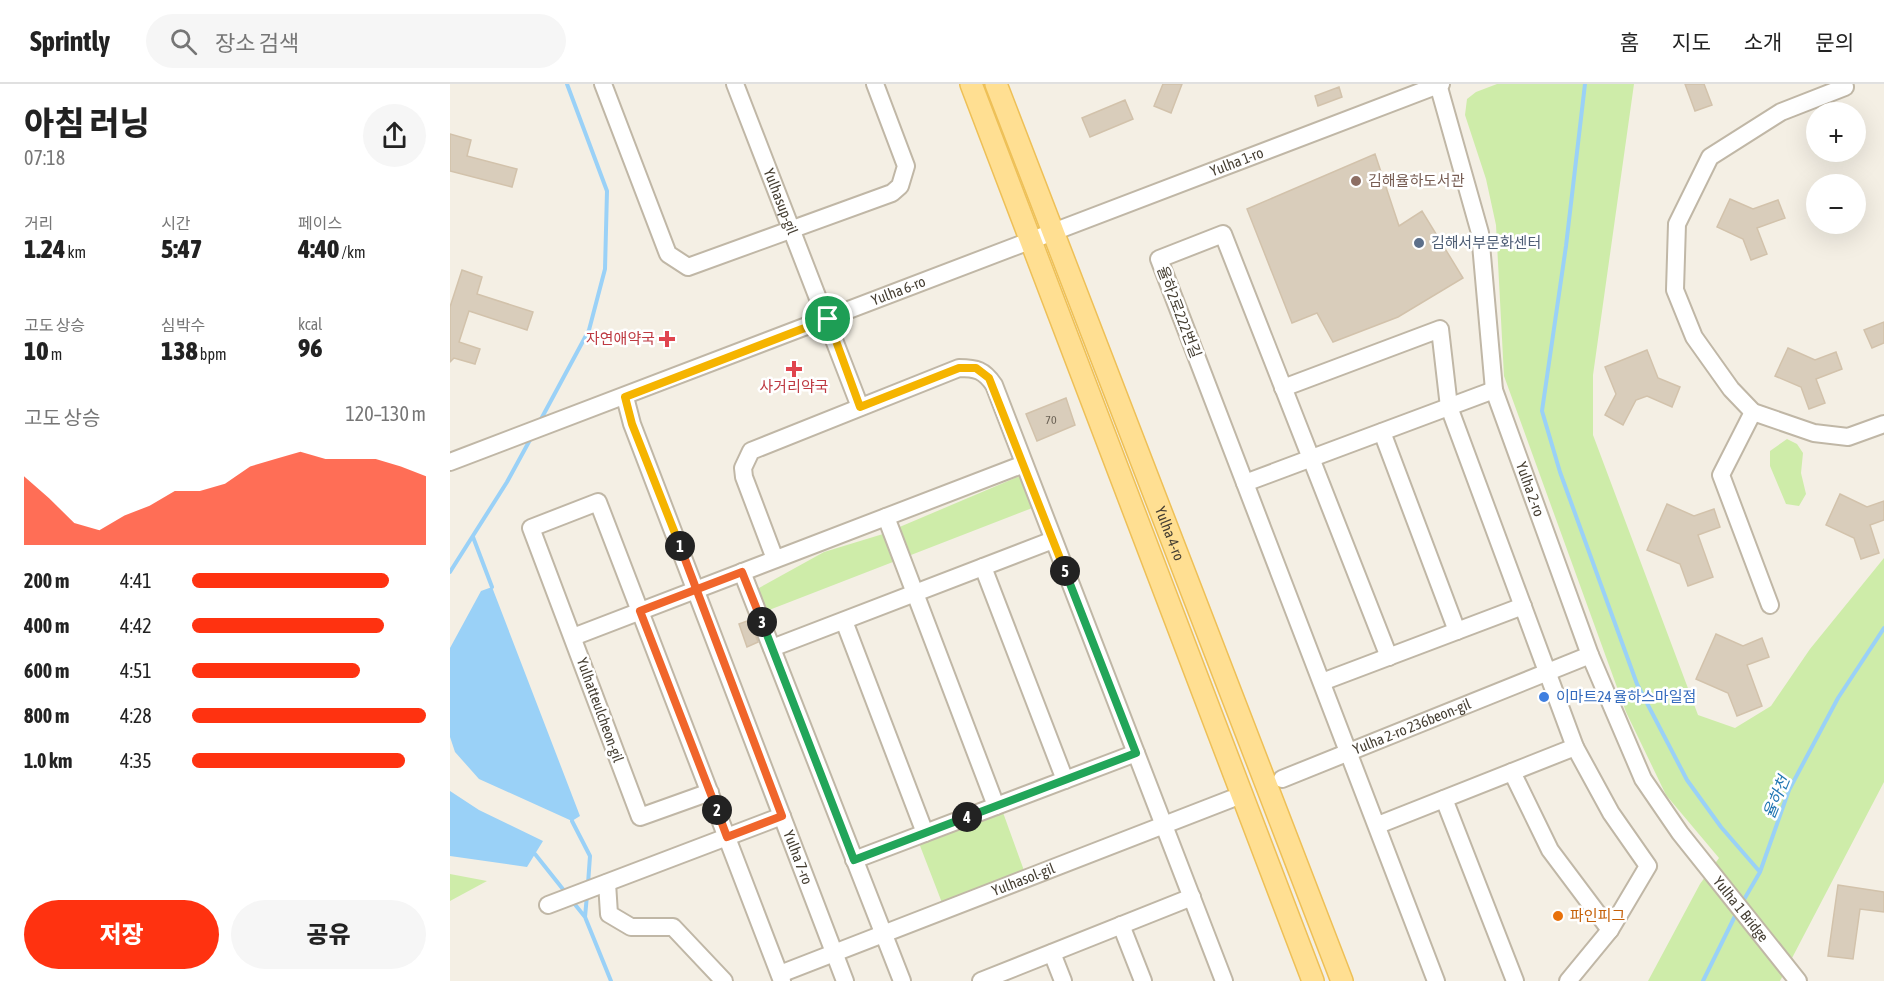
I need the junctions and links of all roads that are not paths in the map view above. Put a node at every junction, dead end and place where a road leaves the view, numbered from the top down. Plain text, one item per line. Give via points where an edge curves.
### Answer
1 (603, 84) edge
2 (735, 84) edge
3 (874, 84) edge
4 (971, 84) edge
5 (996, 84) edge
6 (1439, 84) edge
7 (1862, 84) edge
8 (1845, 86) edge
9 (792, 229) junction
10 (1053, 232) junction
11 (1031, 241) junction
12 (828, 319) junction
13 (1283, 388) junction
14 (1494, 390) junction
15 (625, 397) junction
16 (860, 407) junction
17 (1449, 407) junction
18 (1753, 412) junction
19 (1884, 424) edge
20 (1382, 432) junction
21 (1311, 459) junction
22 (450, 462) edge
23 (1024, 464) junction
24 (1245, 483) junction
25 (886, 517) junction
26 (1053, 540) junction
27 (775, 559) junction
28 (983, 567) junction
29 (742, 572) junction
30 (697, 589) junction
31 (915, 594) junction
32 (1770, 605) dead end
33 (1523, 606) junction
34 (640, 611) junction
35 (844, 621) junction
36 (1457, 631) junction
37 (573, 637) junction
38 (772, 648) junction
39 (1590, 655) junction
40 (1389, 657) junction
41 (1547, 673) junction
42 (1322, 682) junction
43 (1575, 747) junction
44 (1136, 753) junction
45 (1349, 753) junction
46 (1512, 772) junction
47 (1282, 779) dead end
48 (1065, 780) junction
49 (710, 792) junction
50 (1231, 799) dead end
51 (1444, 799) junction
52 (996, 806) junction
53 (782, 816) junction
54 (1164, 825) junction
55 (1378, 825) junction
56 (925, 833) junction
57 (727, 837) junction
58 (854, 860) junction
59 (1707, 865) joint
60 (600, 886) junction
61 (1192, 897) junction
62 (548, 905) dead end
63 (1121, 925) junction
64 (1610, 930) junction
65 (884, 934) junction
66 (835, 953) junction
67 (1052, 953) junction
68 (781, 978) edge
69 (983, 980) edge
70 (724, 981) edge
71 (845, 981) edge
72 (902, 981) edge
73 (1063, 981) edge
74 (1143, 981) edge
75 (1224, 981) edge
76 (1313, 981) edge
77 (1342, 981) edge
78 (1436, 981) edge
79 (1515, 981) edge
80 (1568, 981) edge
81 (1798, 981) edge

1 - 9 street via 668,254 677,262 688,267
2 - 9 street, Yulhasup-gil
3 - 9 street via 906,166 900,186 892,193
4 - 11 main road, Yulha 4-ro
5 - 10 main road, Yulha 4-ro
6 - 10 street, Yulha 1-ro
6 - 14 street, Yulha 2-ro via 1480,233
7 - 8 street
8 - 18 street via 1781,112 1710,157 1677,224 1675,290 1694,337 1731,389
9 - 12 street, Yulhasup-gil
10 - 11 street, Yulha 1-ro
10 - 77 main road, Yulha 4-ro
11 - 12 street, Yulha 6-ro
11 - 76 main road, Yulha 4-ro
12 - 15 street, Yulha 6-ro
12 - 16 street, Yulhasup-gil
13 - 17 street via 1440,329
13 - 21 street, 율하2로222번길
13 - 24 street, 율하2로222번길 via 1222,234 1159,259
14 - 17 street
14 - 39 street, Yulha 2-ro
15 - 22 street, Yulha 6-ro
15 - 30 street, Yulha 7-ro
16 - 23 street via 959,368 976,368 994,385
16 - 27 street via 751,451 745,460 744,477
17 - 20 street
17 - 33 street
18 - 19 street via 1814,434 1848,436
18 - 32 street via 1720,475
20 - 21 street
20 - 36 street
21 - 24 street
21 - 40 street, 율하2로222번길
23 - 25 street
23 - 26 street
24 - 42 street, 율하2로222번길
25 - 27 street
25 - 31 street
26 - 28 street
26 - 44 street
27 - 29 street
28 - 31 street
28 - 48 street
29 - 30 street
29 - 38 street
30 - 34 street
30 - 53 street, Yulha 7-ro
31 - 35 street
31 - 52 street
33 - 36 street
33 - 41 street
34 - 37 street
34 - 37 street, Yulhatteulcheon-gil via 598,502 531,528
34 - 49 street, Yulhatteulcheon-gil
35 - 38 street
35 - 56 street
36 - 40 street
37 - 49 street, Yulhatteulcheon-gil via 640,817
38 - 58 street
39 - 41 street, Yulha 2-ro 236beon-gil
39 - 59 street, Yulha 2-ro via 1643,779
40 - 42 street
41 - 43 street
41 - 45 street, Yulha 2-ro 236beon-gil
42 - 45 street, 율하2로222번길
43 - 46 street
43 - 64 street via 1611,813 1648,866
44 - 48 street
44 - 54 street
45 - 47 street
45 - 55 street, Yulha 2-ro 236beon-gil
46 - 51 street
46 - 64 street via 1550,850
48 - 52 street
49 - 57 street
50 - 54 street, Yulhasol-gil
51 - 55 street
51 - 79 street
52 - 56 street
53 - 57 street
53 - 66 street, Yulha 7-ro
54 - 61 street
54 - 65 street, Yulhasol-gil
55 - 78 street, Yulha 2-ro 236beon-gil
56 - 58 street
57 - 60 street
57 - 68 street
58 - 65 street
59 - 81 street, Yulha 1 Bridge
60 - 62 street
60 - 70 street via 609,914 631,927 673,927
61 - 63 street
61 - 75 street
63 - 67 street
63 - 74 street
64 - 80 street
65 - 66 street, Yulhasol-gil
65 - 72 street
66 - 68 street, Yulhasol-gil
66 - 71 street, Yulha 7-ro
67 - 69 street
67 - 73 street

